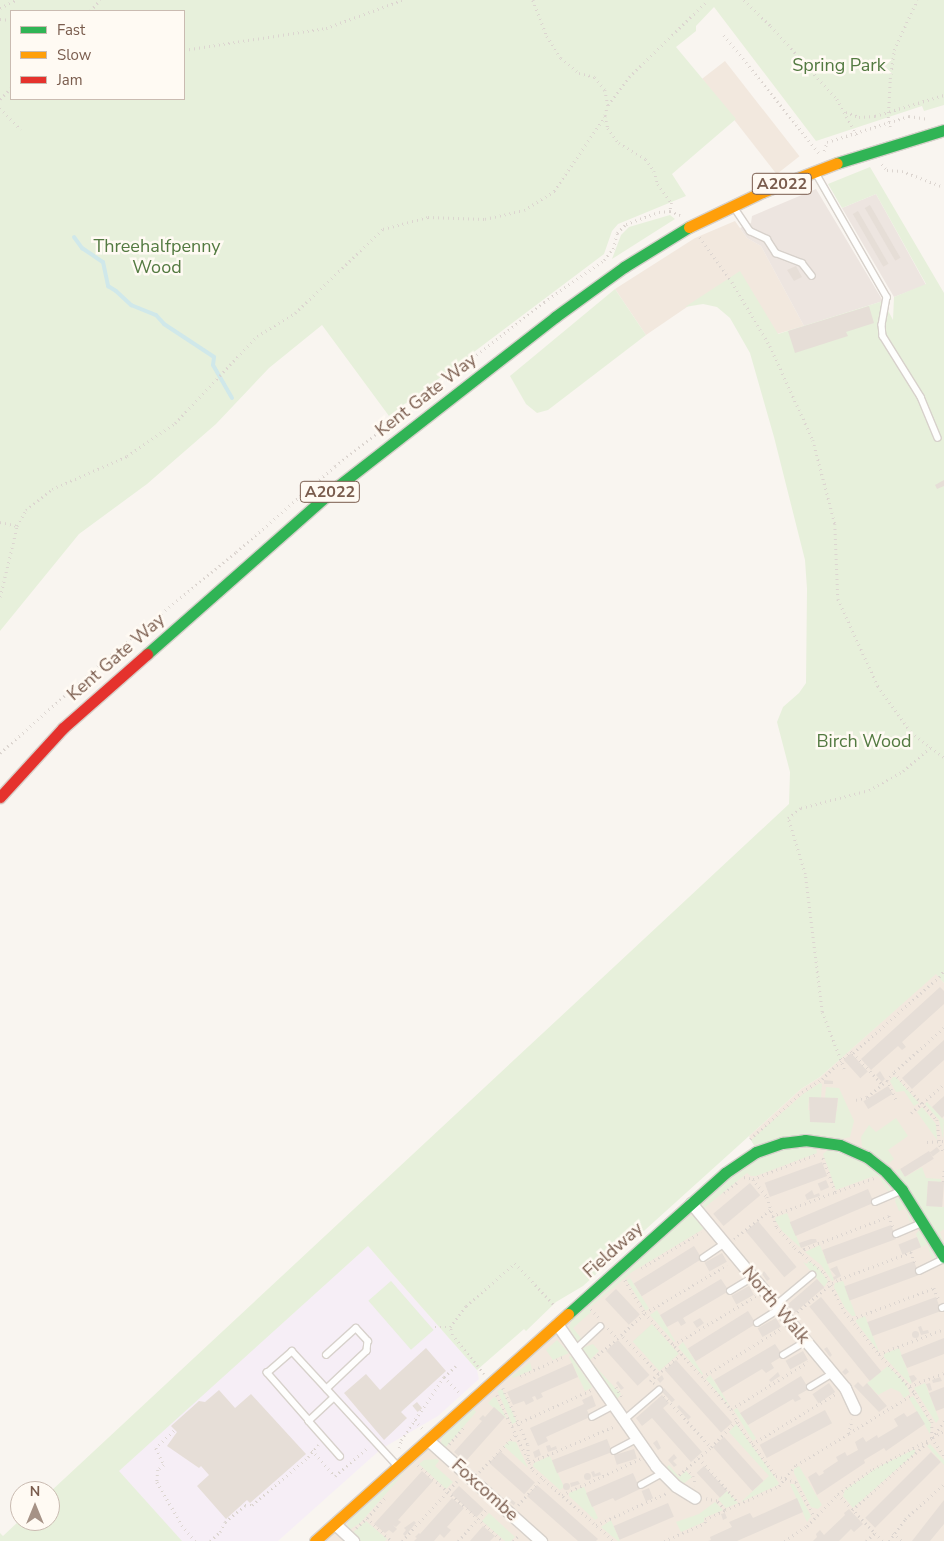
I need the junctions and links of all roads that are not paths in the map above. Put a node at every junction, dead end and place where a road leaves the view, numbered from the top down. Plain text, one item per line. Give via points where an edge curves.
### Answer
1 (944, 130) edge
2 (815, 171) junction
3 (733, 205) junction
4 (812, 276) dead end
5 (938, 438) dead end
6 (0, 797) edge
7 (902, 1190) junction
8 (875, 1202) dead end
9 (691, 1203) junction
10 (923, 1223) junction
11 (896, 1234) road end
12 (726, 1244) junction
13 (943, 1254) edge
14 (703, 1258) dead end
15 (918, 1270) road end
16 (812, 1276) dead end
17 (753, 1277) junction
18 (730, 1291) dead end
19 (778, 1307) junction
20 (561, 1320) junction
21 (756, 1323) dead end
22 (600, 1327) dead end
23 (806, 1341) junction
24 (576, 1350) junction
25 (326, 1355) dead end
26 (783, 1355) dead end
27 (833, 1373) junction
28 (810, 1387) dead end
29 (327, 1389) junction
30 (659, 1390) road end
31 (334, 1398) junction
32 (614, 1406) junction
33 (855, 1409) road end
34 (592, 1417) dead end
35 (309, 1420) junction
36 (624, 1420) junction
37 (637, 1439) junction
38 (428, 1440) junction
39 (614, 1451) dead end
40 (340, 1456) dead end
41 (398, 1467) junction
42 (663, 1474) junction
43 (641, 1484) dead end
44 (695, 1498) road end
45 (335, 1524) junction
46 (350, 1538) edge
47 (315, 1541) edge
48 (541, 1541) edge

1 - 2 main road, Kent Gate Way / A2022
2 - 3 main road, Kent Gate Way / A2022
2 - 5 lane via 887,297 882,325 884,336 922,397
3 - 4 lane via 750,231 767,239 776,253 802,263
3 - 6 main road, Kent Gate Way / A2022 via 624,267 333,490 63,728
7 - 8 lane
7 - 9 main road, Fieldway via 877,1164 856,1152 828,1142 794,1141 771,1146 749,1156 730,1168
7 - 10 main road, Fieldway
9 - 12 street, North Walk
9 - 20 main road, Fieldway
10 - 11 lane
10 - 13 main road, Fieldway
12 - 14 lane
12 - 17 street, North Walk
13 - 15 lane
16 - 19 lane
17 - 18 lane
17 - 19 street, North Walk
19 - 21 lane
19 - 23 street, North Walk
20 - 24 street
20 - 38 main road, Fieldway via 499,1384
22 - 24 lane
23 - 26 lane
23 - 27 street, North Walk
24 - 32 street
25 - 29 lane via 356,1328 368,1341 367,1351
27 - 28 lane
27 - 33 street, North Walk
29 - 31 lane
29 - 35 lane via 292,1351 267,1373
30 - 36 lane
31 - 35 lane
31 - 41 lane
32 - 34 lane
32 - 36 street
35 - 40 lane
36 - 37 street
37 - 39 lane
37 - 42 street
38 - 41 main road, Fieldway
38 - 48 street, Foxcombe
41 - 45 main road, Fieldway
42 - 43 lane
42 - 44 street
45 - 46 street
45 - 47 main road, Fieldway

